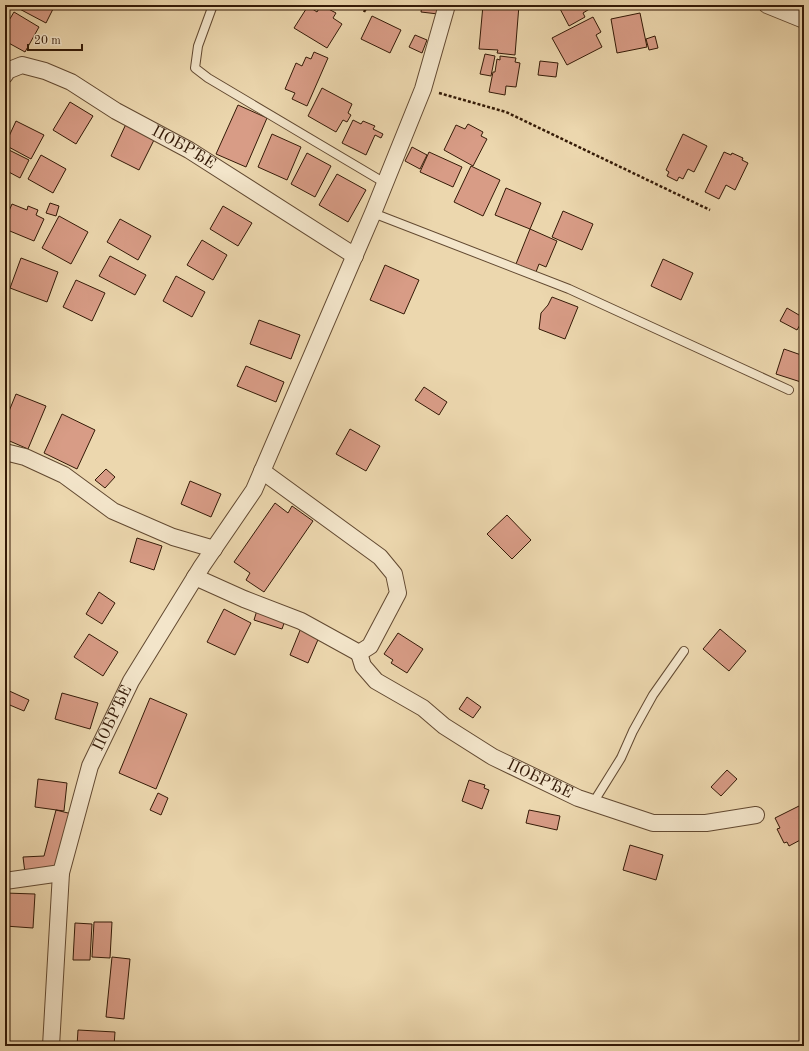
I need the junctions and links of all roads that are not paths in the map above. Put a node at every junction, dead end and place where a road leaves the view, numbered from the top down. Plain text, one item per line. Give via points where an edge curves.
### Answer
1 (213, 5) edge
2 (448, 5) edge
3 (767, 5) edge
4 (804, 20) edge
5 (5, 74) edge
6 (385, 183) junction
7 (373, 213) junction
8 (355, 256) junction
9 (789, 390) dead end
10 (5, 452) edge
11 (262, 471) junction
12 (214, 549) junction
13 (195, 577) junction
14 (684, 651) dead end
15 (358, 653) junction
16 (593, 803) junction
17 (756, 815) dead end
18 (61, 874) junction
19 (5, 881) edge
20 (51, 1046) edge

1 - 6 lane via 198,46 195,68
2 - 6 street, ПОБРЂЕ via 423,89
3 - 4 street
5 - 8 street, ПОБРЂЕ via 22,65 71,82 116,111 189,150
6 - 7 street, ПОБРЂЕ
7 - 8 street, ПОБРЂЕ
7 - 9 lane via 569,288
8 - 11 street, ПОБРЂЕ
10 - 12 street via 25,457 64,475 113,511 173,537
11 - 12 street, ПОБРЂЕ via 254,490
11 - 15 street via 380,557 394,574 398,593 370,646
12 - 13 street, ПОБРЂЕ
13 - 15 street via 302,621
13 - 18 street, ПОБРЂЕ via 131,681 90,766
14 - 16 lane via 653,695 621,758
15 - 16 street, ПОБРЂЕ via 363,666 376,681 423,708 444,726 493,757 548,785
16 - 17 street, ПОБРЂЕ via 653,823 706,823
18 - 19 street
18 - 20 street, ПОБРЂЕ

